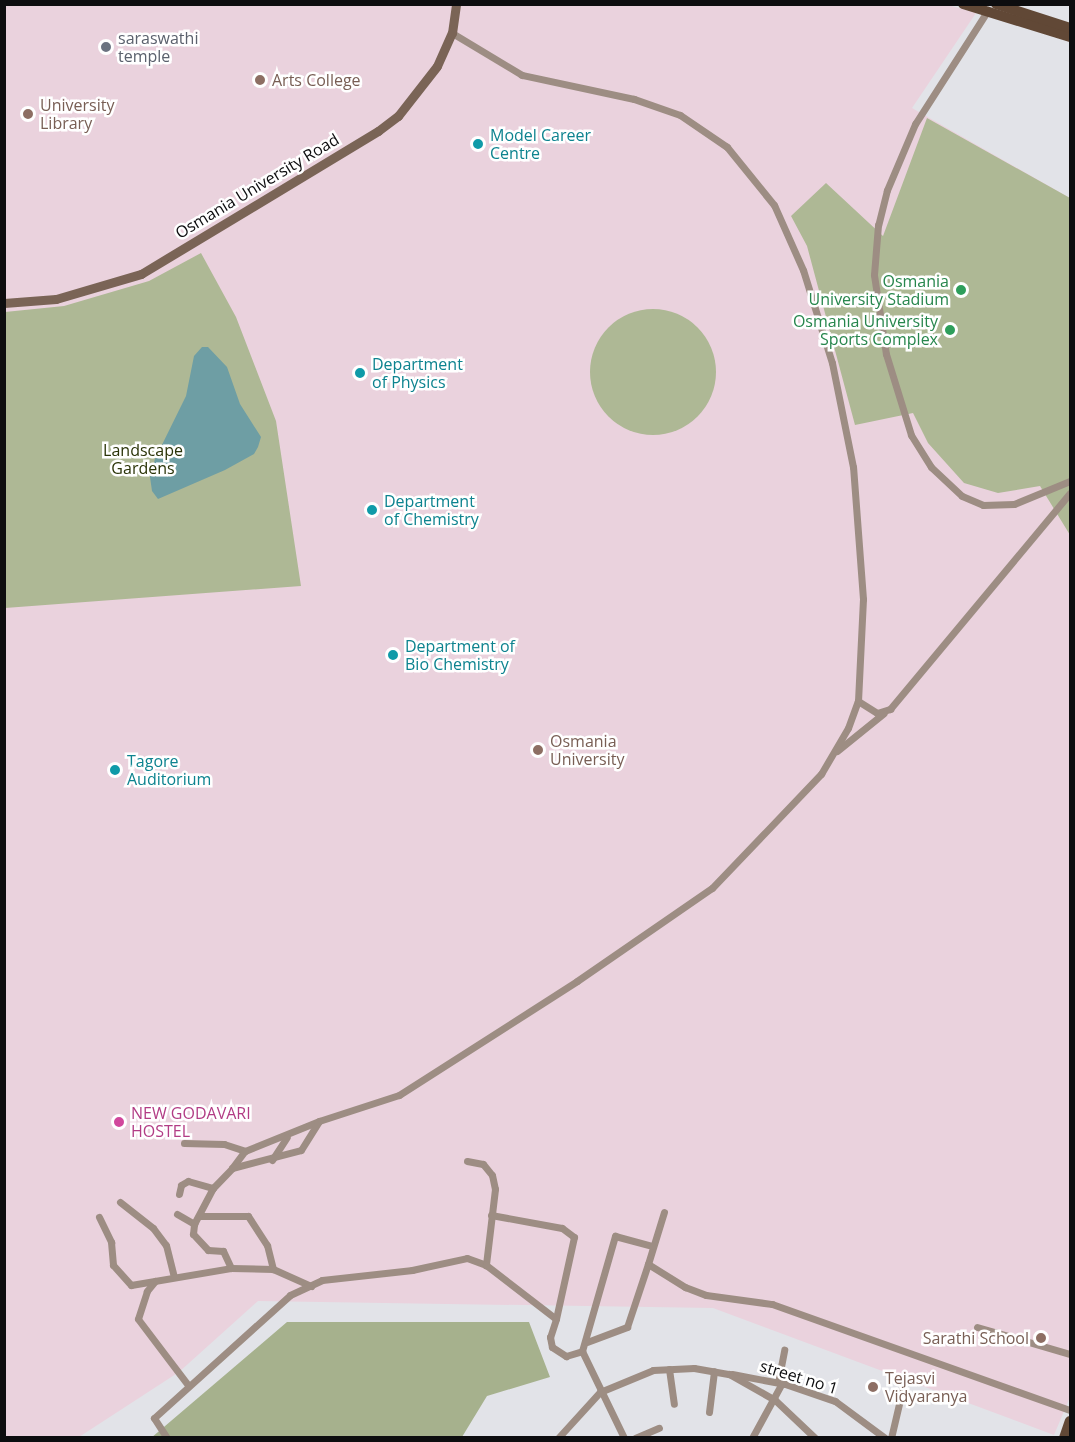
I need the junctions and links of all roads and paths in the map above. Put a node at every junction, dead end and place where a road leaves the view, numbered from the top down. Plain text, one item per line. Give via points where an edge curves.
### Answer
1 (456, 4) edge
2 (963, 4) edge
3 (996, 4) edge
4 (989, 8) edge
5 (1071, 28) edge
6 (452, 33) junction
7 (1071, 37) edge
8 (4, 303) edge
9 (1071, 481) edge
10 (1071, 493) edge
11 (858, 701) junction
12 (884, 713) junction
13 (835, 753) junction
14 (319, 1121) junction
15 (287, 1137) junction
16 (184, 1143) dead end
17 (248, 1151) junction
18 (271, 1161) junction
19 (467, 1161) dead end
20 (256, 1164) junction
21 (232, 1168) junction
22 (213, 1188) junction
23 (179, 1194) dead end
24 (120, 1202) dead end
25 (664, 1212) dead end
26 (177, 1214) dead end
27 (491, 1215) junction
28 (200, 1216) junction
29 (99, 1217) dead end
30 (194, 1224) junction
31 (652, 1246) junction
32 (648, 1264) junction
33 (486, 1265) junction
34 (231, 1268) junction
35 (273, 1269) junction
36 (174, 1276) junction
37 (157, 1279) junction
38 (311, 1286) junction
39 (556, 1319) junction
40 (977, 1327) dead end
41 (587, 1342) junction
42 (784, 1350) dead end
43 (582, 1351) junction
44 (1071, 1354) edge
45 (669, 1369) junction
46 (714, 1371) junction
47 (729, 1374) junction
48 (780, 1383) junction
49 (188, 1385) junction
50 (903, 1387) dead end
51 (600, 1392) junction
52 (774, 1400) junction
53 (1071, 1400) edge
54 (674, 1404) dead end
55 (1069, 1409) edge
56 (709, 1412) dead end
57 (1071, 1421) edge
58 (659, 1428) dead end
59 (167, 1437) edge
60 (558, 1437) edge
61 (624, 1437) edge
62 (635, 1437) edge
63 (752, 1437) edge
64 (815, 1437) edge
65 (885, 1437) edge
66 (891, 1437) edge
67 (1064, 1437) edge

1 - 6 main road, Osmania University Road
2 - 4 main road
3 - 5 main road
4 - 7 main road
4 - 9 street via 915,124 887,190 878,225 874,275 886,354 911,435 931,466 962,496 983,506 1014,504
6 - 8 main road, Osmania University Road via 436,66 405,108 351,148 141,274 56,299
6 - 11 street via 522,75 634,99 678,115 727,147 774,205 803,270 829,354 853,467 863,600
10 - 12 street
11 - 12 street via 866,709
11 - 13 street
12 - 13 street
13 - 14 street via 792,807 712,888 683,911 399,1095
14 - 15 street
14 - 18 street via 301,1150
15 - 17 street
15 - 18 street
16 - 17 street via 224,1144
17 - 20 street
17 - 21 street
18 - 20 street
19 - 27 street via 483,1164 492,1175 495,1189
20 - 21 street
21 - 22 street
22 - 23 street via 188,1181 181,1185
22 - 28 street
24 - 36 street via 153,1228 166,1245
25 - 31 street
26 - 30 street
27 - 33 street
27 - 39 street via 562,1228 574,1237
28 - 30 street
28 - 35 street via 248,1215 267,1245
29 - 37 street via 111,1242 112,1265 120,1278 137,1286
30 - 34 street via 193,1234 200,1245 223,1251
31 - 32 street
31 - 41 street via 615,1236
32 - 41 street via 627,1327
32 - 55 street via 671,1280 706,1295 772,1304
33 - 38 street via 467,1258 412,1270 322,1280
33 - 39 street
34 - 35 street
34 - 36 street
35 - 38 street
36 - 37 street
37 - 49 street via 147,1291 138,1319
38 - 49 street via 290,1295
39 - 43 street via 550,1337 552,1347 566,1356
40 - 44 street
41 - 43 street
42 - 48 street
43 - 51 street
45 - 46 street, street no 1
45 - 51 street, street no 1 via 653,1370
45 - 54 street
46 - 47 street, street no 1
46 - 56 street
47 - 48 street, street no 1
47 - 52 street
48 - 52 street
48 - 65 street, street no 1 via 836,1401
49 - 59 street via 154,1418
50 - 66 street
51 - 60 street
51 - 61 street
52 - 63 street
52 - 64 street
53 - 55 street
57 - 67 main road
58 - 62 street

